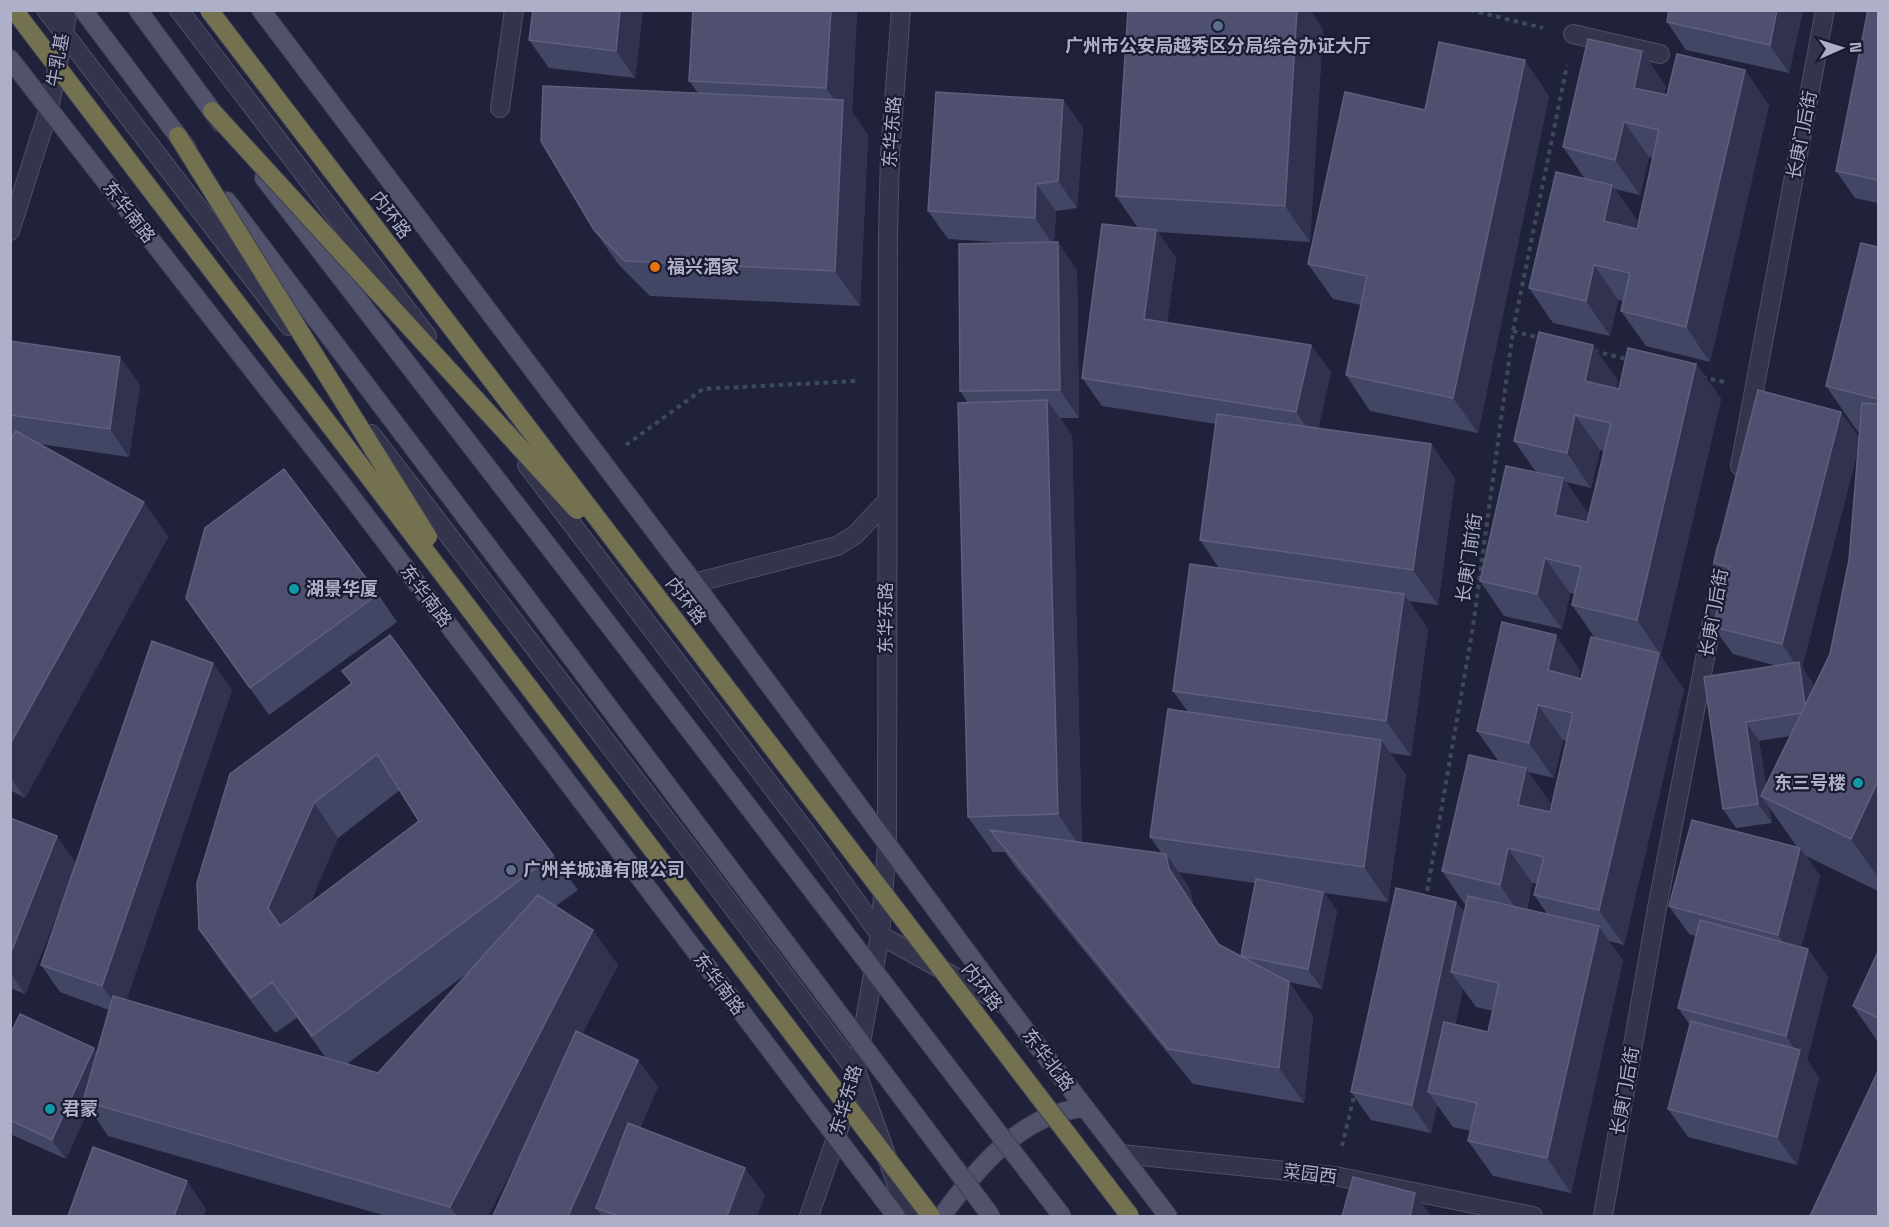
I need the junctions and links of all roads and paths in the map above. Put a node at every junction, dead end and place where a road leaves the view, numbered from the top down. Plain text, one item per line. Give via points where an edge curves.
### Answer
1 (14, 10) edge
2 (46, 10) edge
3 (68, 10) edge
4 (83, 10) edge
5 (138, 10) edge
6 (179, 10) edge
7 (209, 10) edge
8 (261, 10) edge
9 (514, 10) edge
10 (901, 10) edge
11 (1470, 10) edge
12 (1825, 10) edge
13 (63, 32) junction
14 (1573, 34) junction
15 (1660, 54) dead end
16 (10, 59) edge
17 (500, 108) dead end
18 (49, 109) junction
19 (212, 111) junction
20 (178, 136) junction
21 (10, 231) edge
22 (1513, 331) junction
23 (1547, 340) edge
24 (1593, 351) edge
25 (1639, 362) edge
26 (1696, 375) edge
27 (886, 379) junction
28 (1754, 389) junction
29 (603, 462) junction
30 (1738, 480) edge
31 (886, 502) junction
32 (1728, 537) edge
33 (694, 583) junction
34 (658, 598) junction
35 (487, 632) junction
36 (886, 845) junction
37 (1420, 900) edge
38 (880, 935) junction
39 (1006, 1006) junction
40 (856, 1071) junction
41 (1358, 1083) edge
42 (1084, 1108) junction
43 (836, 1138) junction
44 (1121, 1154) junction
45 (1335, 1176) junction
46 (809, 1216) edge
47 (896, 1216) edge
48 (908, 1216) edge
49 (931, 1216) edge
50 (942, 1216) edge
51 (991, 1216) edge
52 (1062, 1216) edge
53 (1130, 1216) edge
54 (1168, 1216) edge
55 (1533, 1216) edge
56 (1604, 1216) edge

1 - 35 highway, bridge
2 - 13 street
3 - 13 street, 牛乳基
4 - 20 main road
5 - 19 main road
6 - 38 street via 801,825
7 - 34 highway, 内环路, bridge
8 - 29 main road
9 - 17 street
10 - 27 street, 东华东路 via 890,154
11 - 14 path
12 - 28 street, 长庚门后街
13 - 18 street, 牛乳基
13 - 40 street
14 - 15 street
14 - 22 path, 长庚门前街
16 - 18 main road, 东华南路
18 - 21 street, 牛乳基
18 - 43 main road, 东华南路 via 344,487
19 - 34 highway, bridge
19 - 52 main road, bridge
20 - 35 highway, bridge
20 - 51 main road, bridge
22 - 23 path
22 - 37 path, 长庚门前街 via 1473,627 1427,892
24 - 25 path
26 - 28 path
27 - 29 path via 704,389
27 - 31 street, 东华东路
28 - 30 street, 长庚门后街
29 - 33 main road
31 - 33 street via 855,535 837,546
31 - 36 street, 东华东路
32 - 56 street, 长庚门后街 via 1657,908
33 - 36 main road
34 - 53 highway, 内环路, bridge
35 - 49 highway, bridge
36 - 38 street, 东华东路
36 - 39 main road, 东华北路
38 - 39 street
38 - 40 street, 东华东路
39 - 42 main road, 东华北路
40 - 43 street, 东华东路
40 - 48 street
41 - 45 path
42 - 44 main road, 东华北路
42 - 50 main road via 1065,1109 1011,1138 963,1187
43 - 46 street, 东华东路
43 - 47 main road
44 - 45 street, 菜园西
44 - 54 main road, 东华北路
45 - 55 street, 菜园西

